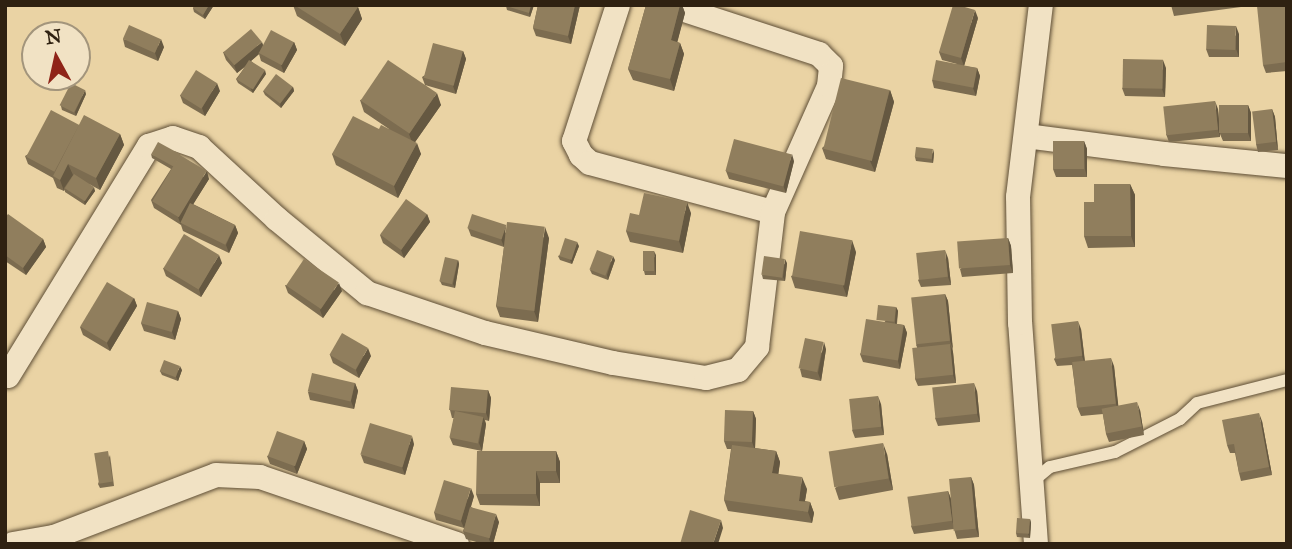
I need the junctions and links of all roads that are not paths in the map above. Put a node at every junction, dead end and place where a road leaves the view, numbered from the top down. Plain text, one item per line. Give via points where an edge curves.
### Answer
1 (618, 5) edge
2 (669, 5) edge
3 (1041, 5) edge
4 (1026, 136) junction
5 (1287, 166) edge
6 (773, 212) junction
7 (8, 376) dead end
8 (1287, 380) edge
9 (1032, 482) junction
10 (13, 544) edge
11 (457, 544) edge
12 (1036, 544) edge

1 - 6 street via 574,141 581,155 590,163
2 - 6 street via 819,54 831,66 829,86
3 - 4 street
4 - 5 street
4 - 9 street via 1018,197 1020,323
6 - 7 street via 757,347 738,370 706,378 613,363 485,333 367,293 199,147 173,138 149,146
8 - 9 lane via 1196,403 1180,419 1115,452 1050,467
9 - 12 street
10 - 11 street via 54,537 216,475 260,477

